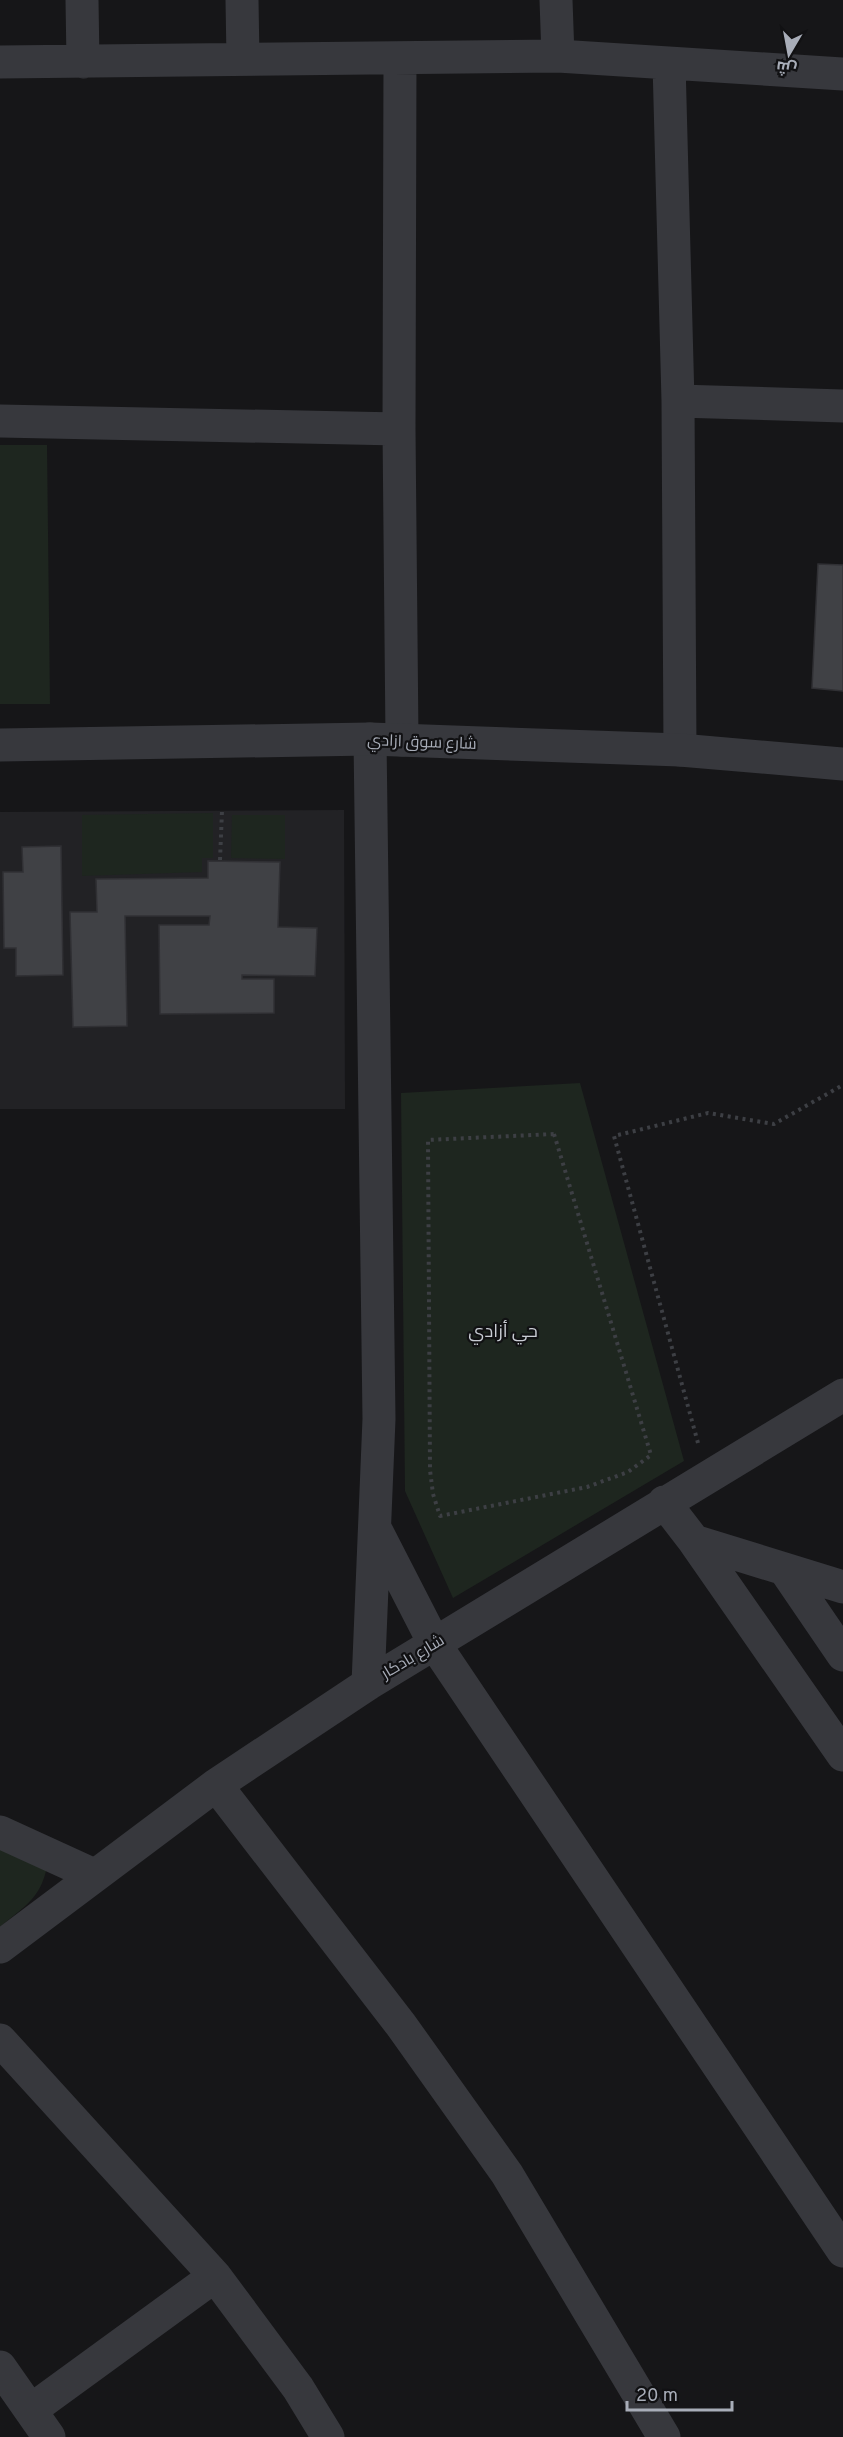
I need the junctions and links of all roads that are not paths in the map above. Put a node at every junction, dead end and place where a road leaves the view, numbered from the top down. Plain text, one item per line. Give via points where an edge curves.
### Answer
1 (82, 0) edge
2 (242, 0) edge
3 (556, 0) edge
4 (558, 56) junction
5 (243, 59) junction
6 (400, 59) junction
7 (0, 62) edge
8 (83, 62) junction
9 (669, 63) junction
10 (843, 74) edge
11 (678, 401) junction
12 (843, 406) edge
13 (0, 421) edge
14 (399, 429) junction
15 (386, 739) junction
16 (0, 745) edge
17 (680, 750) junction
18 (843, 764) edge
19 (843, 1395) edge
20 (664, 1502) junction
21 (374, 1526) junction
22 (694, 1541) junction
23 (785, 1570) junction
24 (843, 1587) edge
25 (434, 1642) junction
26 (843, 1655) edge
27 (368, 1683) junction
28 (843, 1755) edge
29 (216, 1785) junction
30 (0, 1832) edge
31 (94, 1875) junction
32 (0, 1947) edge
33 (0, 2040) edge
34 (843, 2252) edge
35 (214, 2276) junction
36 (0, 2367) edge
37 (17, 2404) edge
38 (50, 2437) edge
39 (328, 2437) edge
40 (664, 2437) edge

1 - 8 street
2 - 5 street
3 - 4 street
4 - 6 street
4 - 9 street
5 - 6 street
5 - 8 street
6 - 14 street
7 - 8 street
9 - 10 street
9 - 11 street
11 - 12 street
11 - 17 street
13 - 14 street
14 - 15 street
15 - 16 street, شارع سوق ازادي
15 - 17 street, شارع سوق ازادي
15 - 21 street via 379,1419
17 - 18 street, شارع سوق ازادي
19 - 20 street, شارع بادكار
20 - 22 street
20 - 25 street, شارع بادكار
21 - 25 street
21 - 27 street
22 - 23 street
22 - 28 street
23 - 24 street
23 - 26 street
25 - 27 street, شارع بادكار
25 - 34 street
27 - 29 street, شارع بادكار
29 - 31 street, شارع بادكار
29 - 40 street via 401,2025 507,2174
30 - 31 street
31 - 32 street, شارع بادكار
33 - 35 street
35 - 37 street
35 - 39 street via 298,2388
36 - 37 street
37 - 38 street

